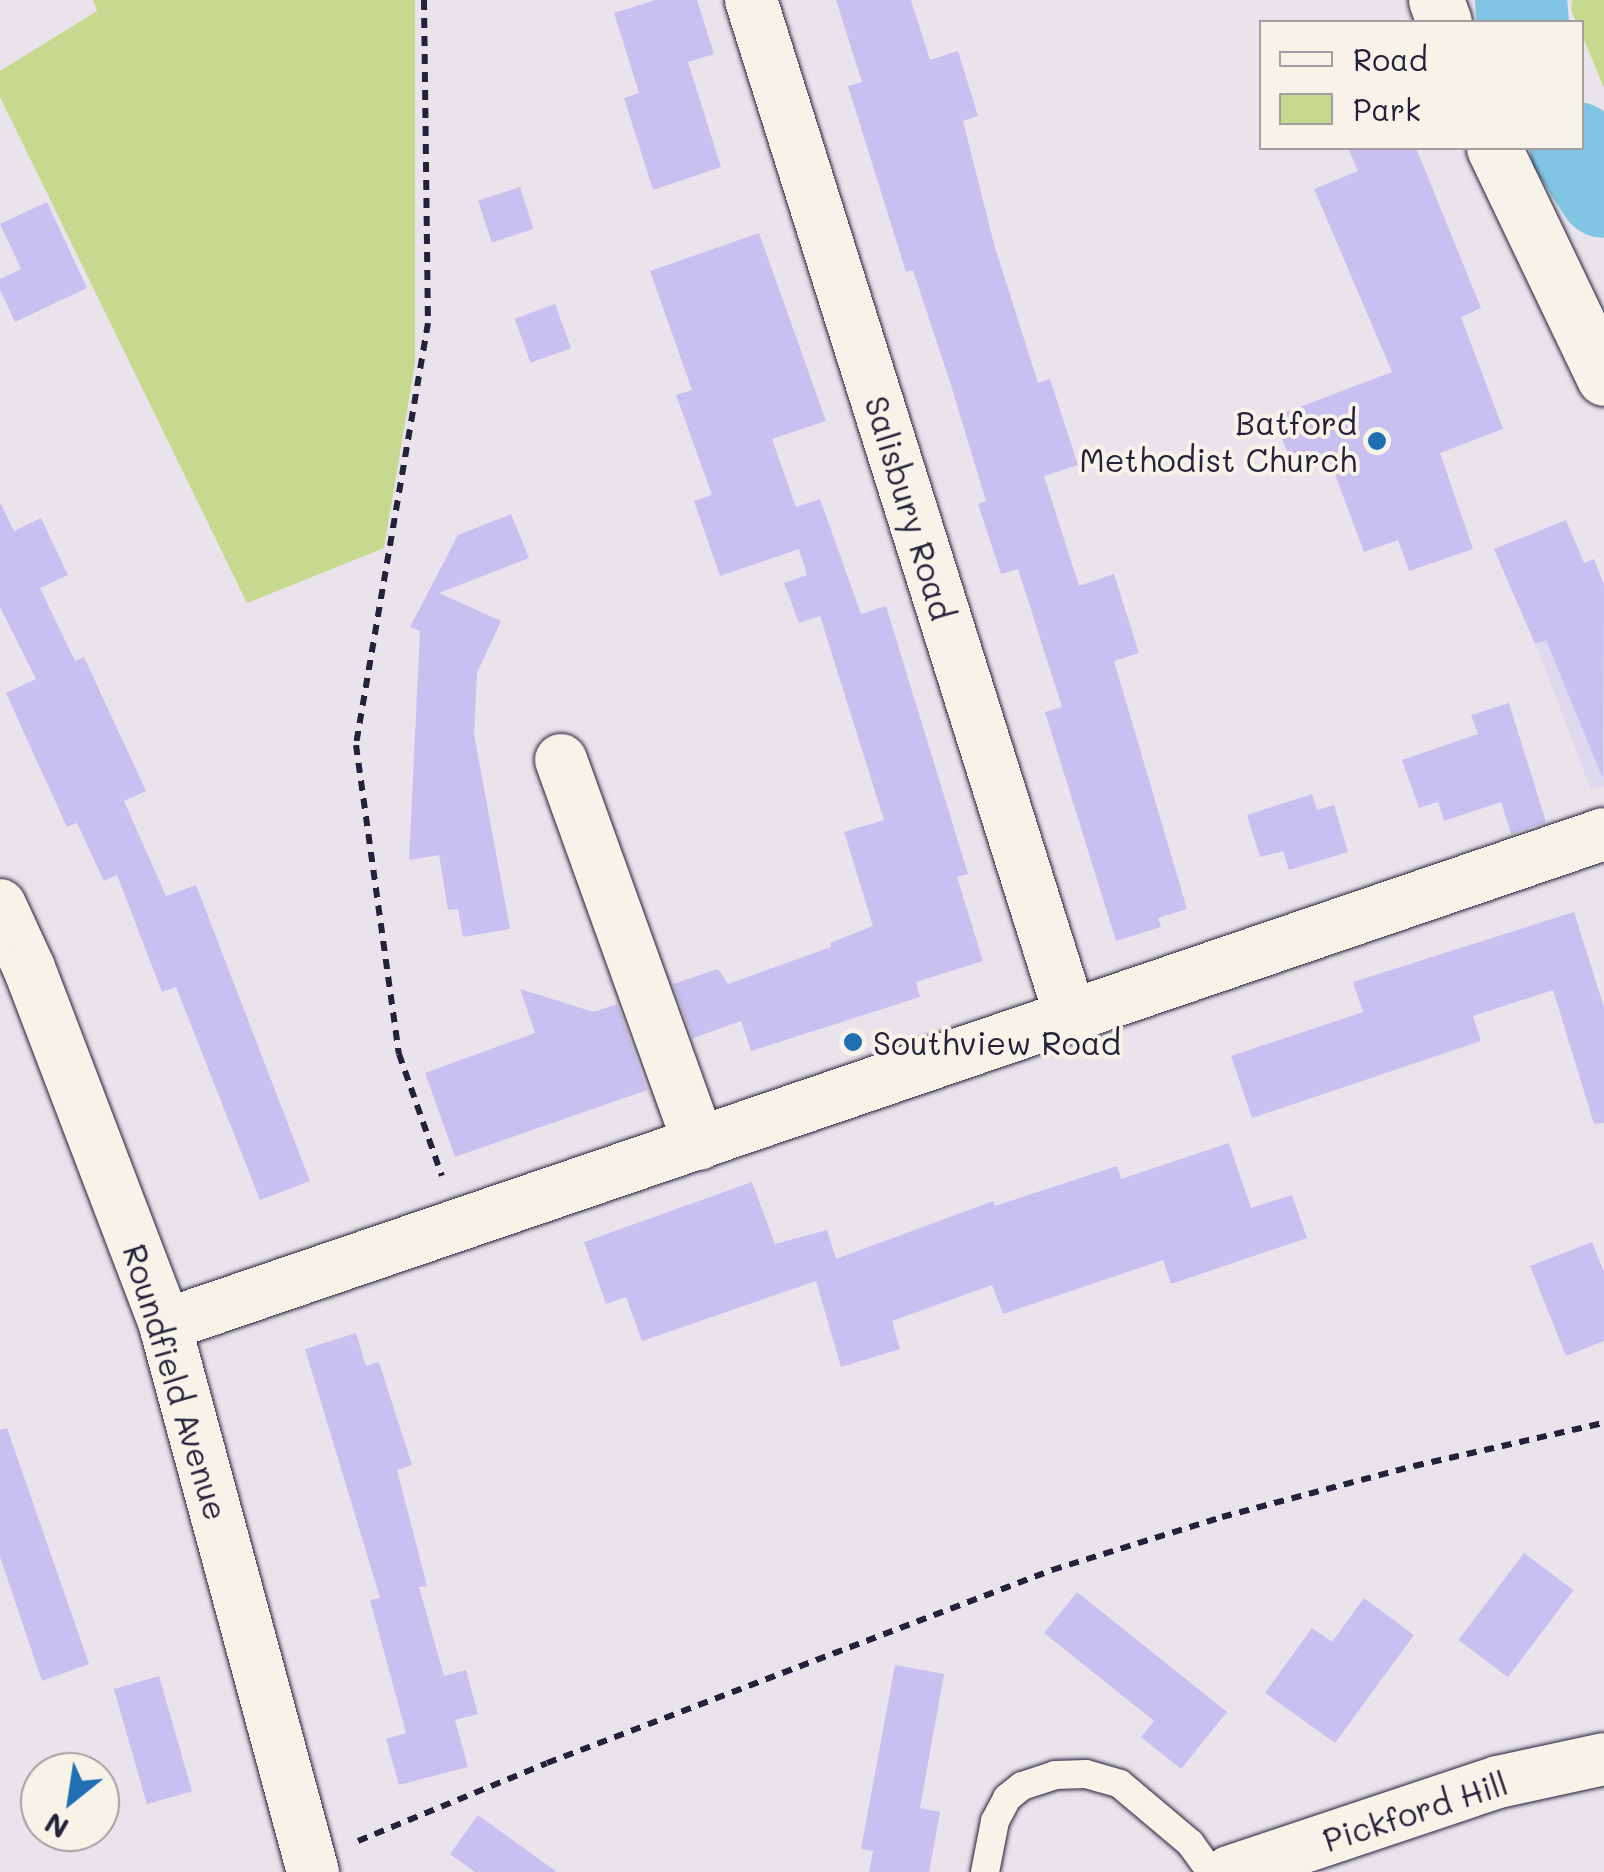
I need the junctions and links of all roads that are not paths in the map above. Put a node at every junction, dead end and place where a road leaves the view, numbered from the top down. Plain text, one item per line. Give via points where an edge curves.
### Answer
1 (751, 0) edge
2 (1495, 150) edge
3 (1604, 378) edge
4 (560, 760) dead end
5 (1603, 837) edge
6 (0, 905) edge
7 (1070, 1016) junction
8 (699, 1144) junction
9 (166, 1324) junction
10 (1604, 1758) edge
11 (312, 1867) edge
12 (985, 1872) edge
13 (1211, 1872) edge
14 (1229, 1872) edge

1 - 7 street, Salisbury Road
2 - 3 main road
4 - 8 street
5 - 7 street
6 - 9 street, Roundfield Avenue
7 - 8 street
8 - 9 street
9 - 11 street, Roundfield Avenue
10 - 14 street, Pickford Hill via 1498,1782
12 - 13 lane via 1007,1798 1038,1780 1086,1774 1120,1784 1190,1843

